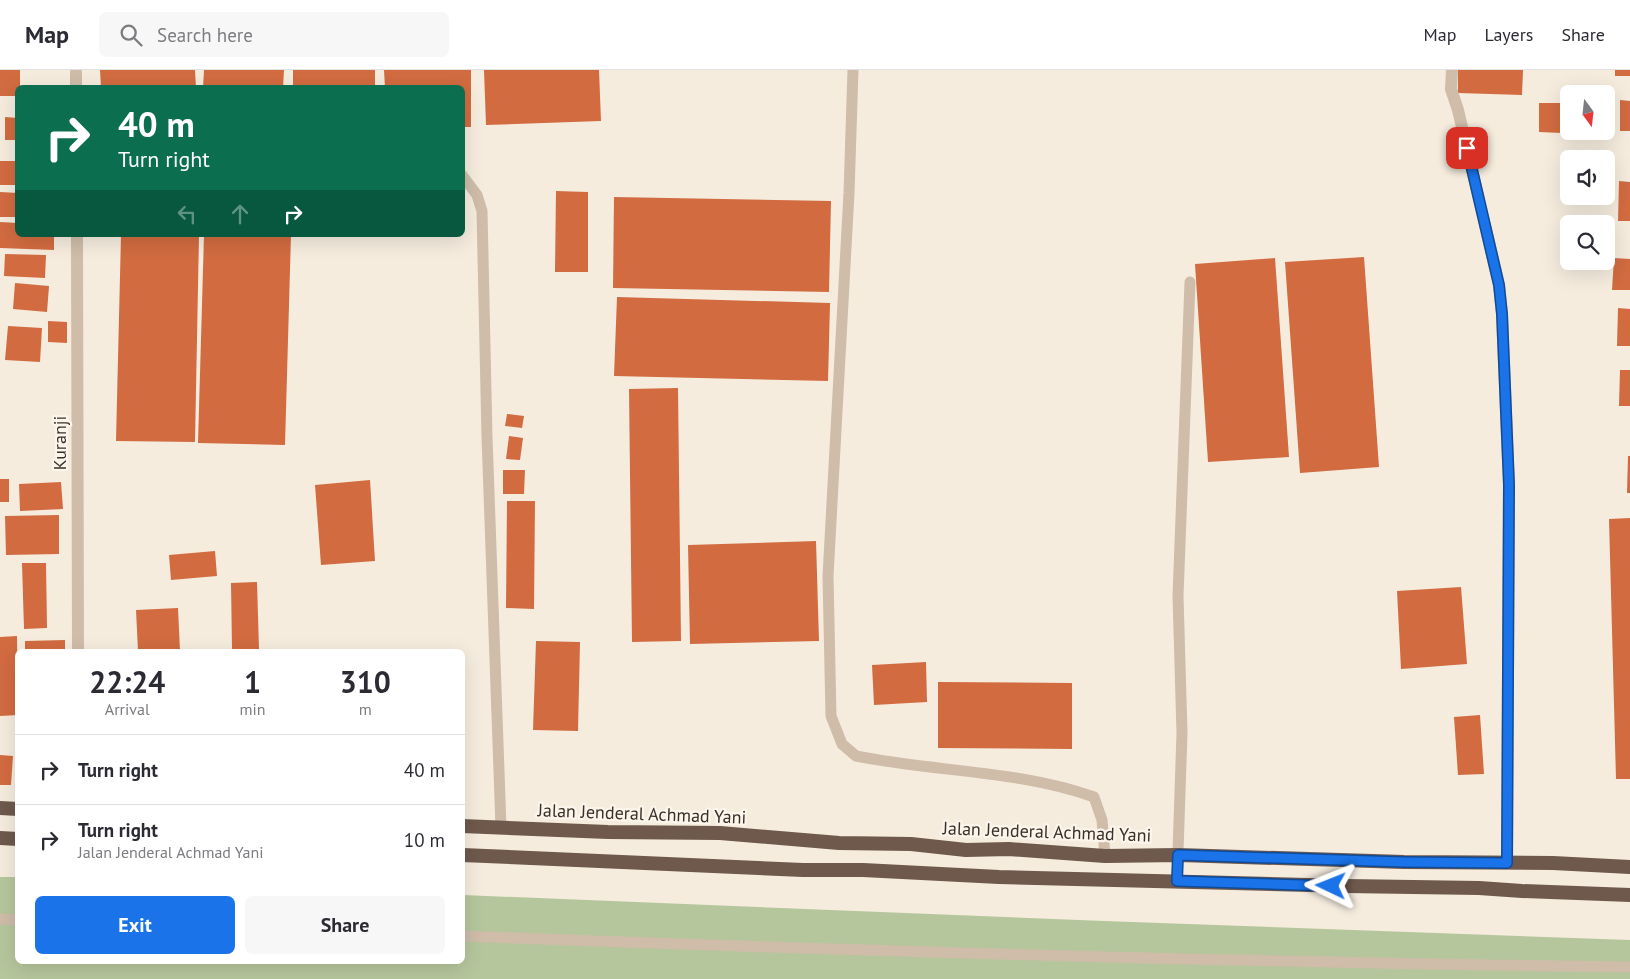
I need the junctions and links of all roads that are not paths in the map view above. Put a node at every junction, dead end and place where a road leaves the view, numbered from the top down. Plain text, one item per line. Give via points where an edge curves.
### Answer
1 (76, 70) edge
2 (852, 70) edge
3 (1452, 70) edge
4 (76, 85) edge
5 (465, 179) edge
6 (76, 237) edge
7 (1190, 282) dead end
8 (78, 649) edge
9 (0, 808) edge
10 (15, 809) edge
11 (465, 826) edge
12 (501, 827) junction
13 (0, 838) edge
14 (15, 839) edge
15 (465, 855) edge
16 (1178, 855) junction
17 (1105, 856) junction
18 (1507, 863) junction
19 (1630, 867) edge
20 (1177, 881) junction
21 (1630, 895) edge
22 (0, 919) edge
23 (15, 920) edge
24 (465, 936) edge
25 (1630, 967) edge

1 - 4 street
2 - 17 lane via 849,193 828,576 831,716 842,744 856,756 1009,777 1094,797 1102,820
3 - 18 street via 1451,89 1499,285 1502,314 1509,485
5 - 12 lane via 477,194 482,211
6 - 8 street, Kuranji
7 - 16 lane via 1178,596 1182,733
9 - 10 highway
11 - 12 highway, Jalan Jenderal Achmad Yani
12 - 17 highway, Jalan Jenderal Achmad Yani via 720,833 839,843 911,844 966,850 1009,849
13 - 14 highway
15 - 20 highway via 803,870
16 - 17 highway, Jalan Jenderal Achmad Yani
16 - 18 highway, Jalan Jenderal Achmad Yani
16 - 20 lane
18 - 19 highway, Jalan Jenderal Achmad Yani
20 - 21 highway
22 - 23 lane
24 - 25 lane via 769,948

